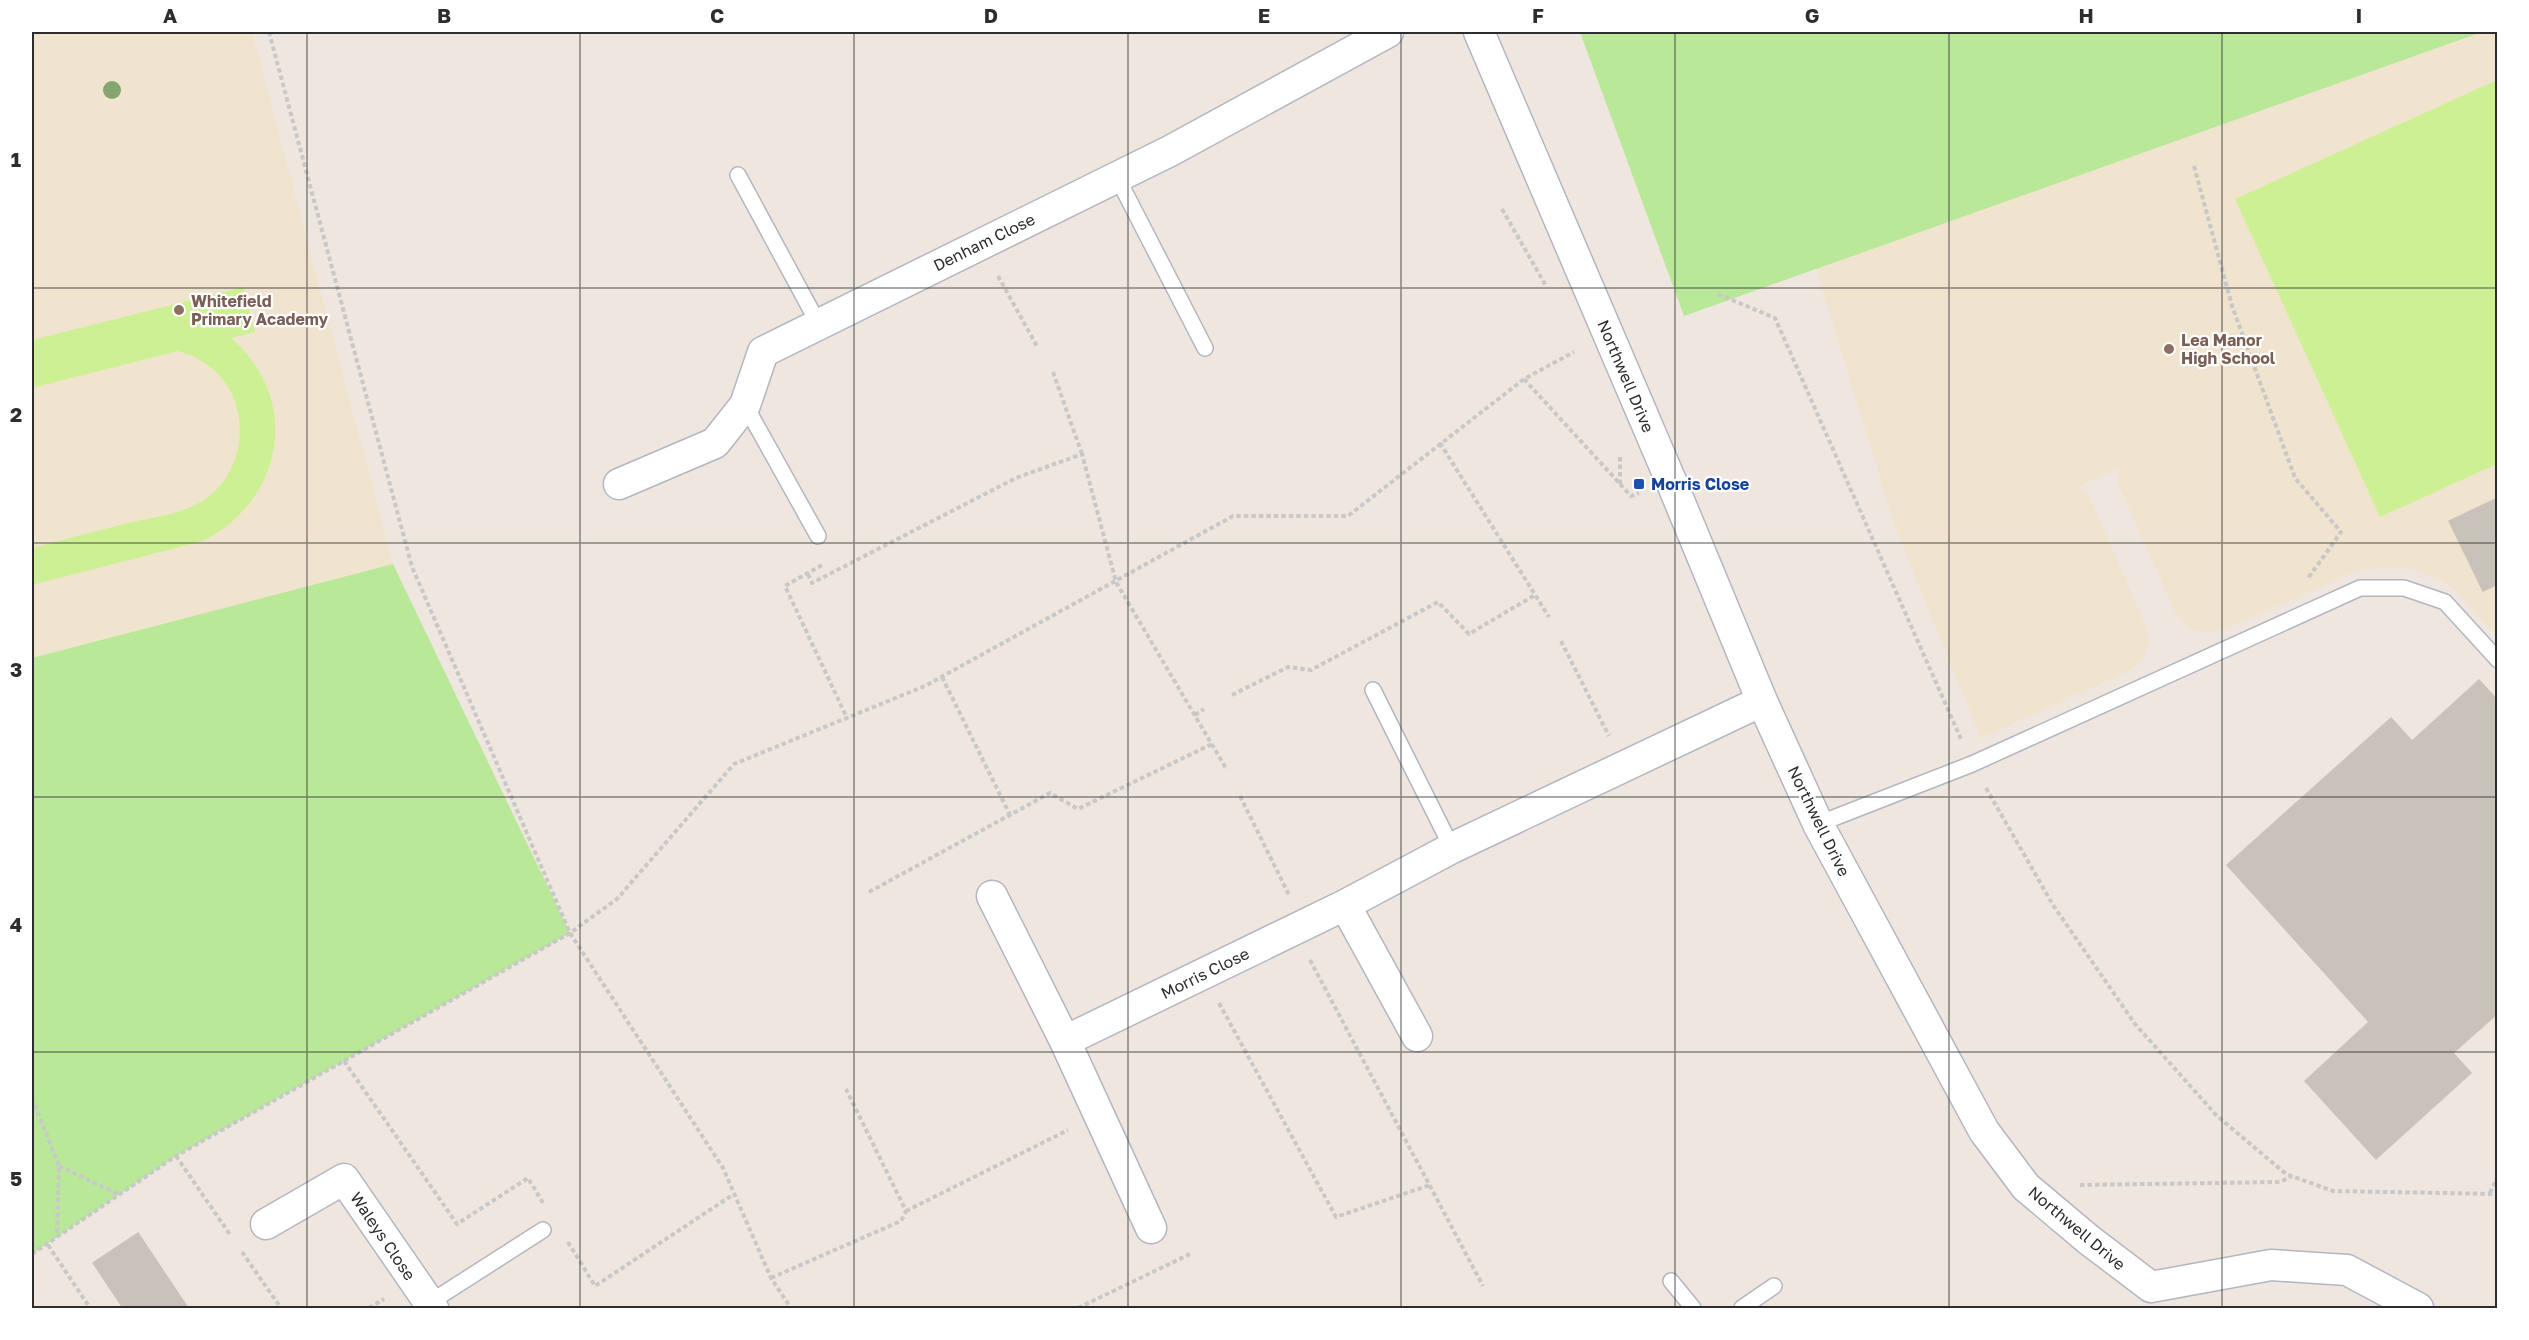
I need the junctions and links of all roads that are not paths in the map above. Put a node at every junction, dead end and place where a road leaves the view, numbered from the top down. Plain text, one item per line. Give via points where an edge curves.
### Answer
1 (1388, 32) edge
2 (1479, 32) edge
3 (738, 175) dead end
4 (1116, 177) junction
5 (818, 323) junction
6 (1204, 348) dead end
7 (745, 405) junction
8 (619, 484) dead end
9 (818, 536) road end
10 (2498, 660) edge
11 (1373, 690) dead end
12 (1762, 701) junction
13 (1818, 824) junction
14 (1452, 848) junction
15 (992, 896) dead end
16 (1345, 905) junction
17 (1417, 1036) dead end
18 (1065, 1041) junction
19 (266, 1224) dead end
20 (1151, 1228) dead end
21 (543, 1230) dead end
22 (1671, 1281) dead end
23 (1774, 1286) dead end
24 (2146, 1298) edge
25 (431, 1306) edge
26 (1693, 1308) edge
27 (1742, 1308) edge
28 (2418, 1308) edge

1 - 4 street, Denham Close
2 - 12 street, Northwell Drive
3 - 5 lane
4 - 5 street, Denham Close
4 - 6 lane
5 - 7 street, Denham Close via 763,352
7 - 8 street, Denham Close via 716,443
7 - 9 lane
10 - 13 lane via 2445,602 2404,588 2360,588 1972,764
11 - 14 lane
12 - 13 street, Northwell Drive
12 - 14 street, Morris Close
13 - 24 street, Northwell Drive via 1984,1131 2026,1187
14 - 16 street, Morris Close
15 - 18 street
16 - 17 street
16 - 18 street, Morris Close
18 - 20 street
19 - 25 street, Waleys Close via 344,1179
21 - 25 lane
22 - 26 lane
23 - 27 lane
24 - 28 street, Northwell Drive via 2271,1265 2347,1270

